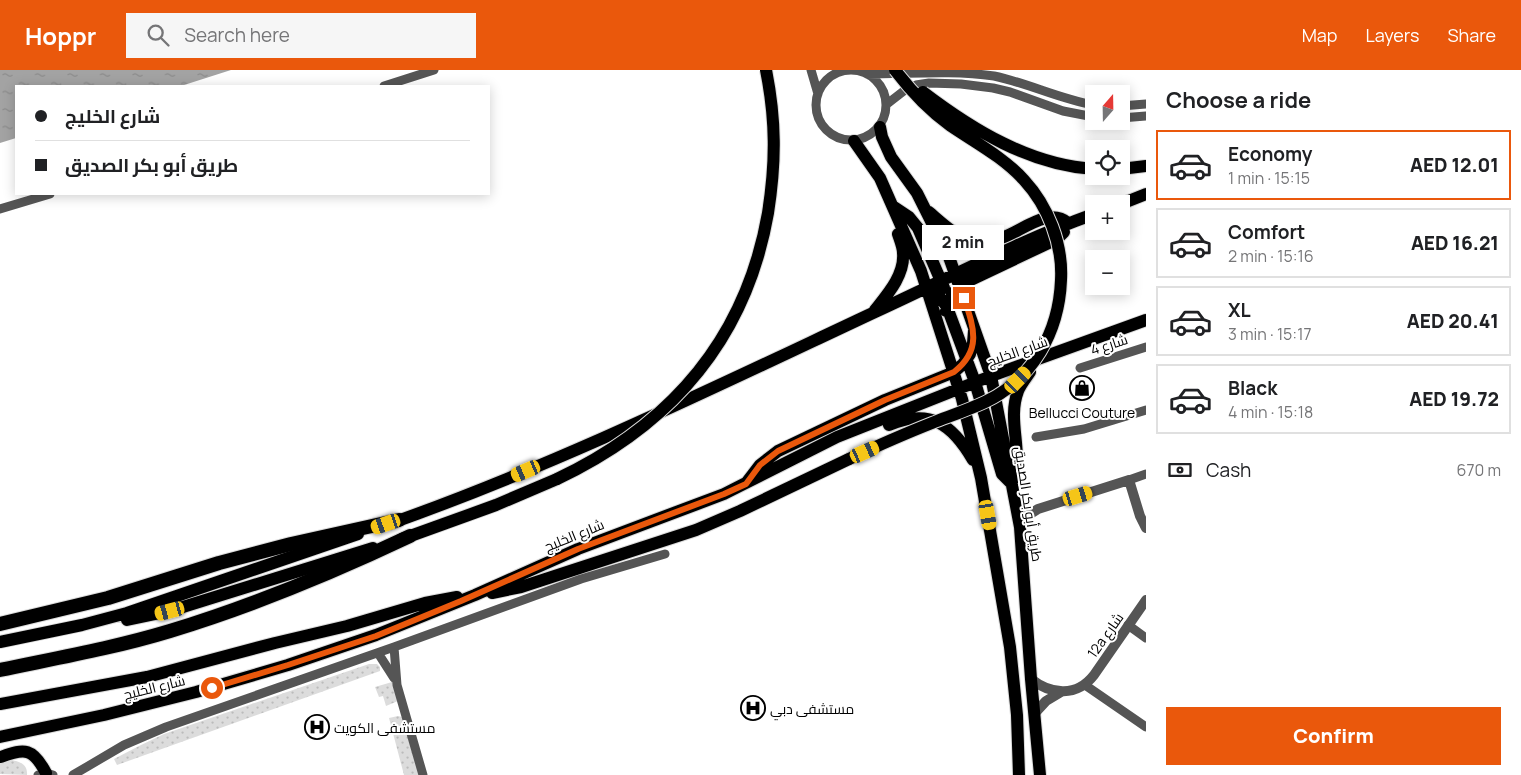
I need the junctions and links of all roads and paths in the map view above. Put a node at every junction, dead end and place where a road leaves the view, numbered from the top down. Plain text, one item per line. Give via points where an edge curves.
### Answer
1 (434, 70) edge
2 (766, 70) edge
3 (812, 70) edge
4 (818, 70) edge
5 (849, 70) edge
6 (897, 70) edge
7 (916, 71) edge
8 (971, 71) edge
9 (867, 74) junction
10 (387, 85) edge
11 (819, 91) junction
12 (1085, 103) edge
13 (887, 104) junction
14 (1146, 104) edge
15 (1130, 105) edge
16 (1085, 115) edge
17 (1146, 116) edge
18 (1130, 117) edge
19 (880, 127) junction
20 (854, 141) junction
21 (1146, 166) edge
22 (1085, 168) edge
23 (1130, 168) edge
24 (1146, 194) edge
25 (47, 195) edge
26 (1130, 200) edge
27 (894, 207) junction
28 (0, 209) edge
29 (925, 209) junction
30 (1085, 217) edge
31 (1068, 223) junction
32 (958, 280) junction
33 (941, 281) junction
34 (928, 288) junction
35 (948, 304) junction
36 (874, 313) junction
37 (1146, 320) edge
38 (973, 326) junction
39 (942, 336) junction
40 (1146, 347) edge
41 (968, 356) junction
42 (1044, 357) junction
43 (1080, 368) dead end
44 (954, 372) junction
45 (991, 376) junction
46 (975, 382) junction
47 (958, 388) junction
48 (1146, 410) edge
49 (837, 437) junction
50 (1036, 438) dead end
51 (1146, 474) edge
52 (981, 478) junction
53 (1129, 480) junction
54 (746, 484) junction
55 (1012, 484) junction
56 (400, 520) junction
57 (1020, 527) junction
58 (1146, 528) edge
59 (410, 536) junction
60 (665, 554) dead end
61 (475, 595) junction
62 (1146, 600) edge
63 (88, 623) junction
64 (0, 624) edge
65 (1128, 625) junction
66 (1146, 638) edge
67 (0, 642) edge
68 (394, 648) junction
69 (378, 653) junction
70 (0, 670) edge
71 (1031, 679) junction
72 (1085, 685) junction
73 (398, 686) junction
74 (1061, 692) junction
75 (0, 704) edge
76 (1034, 714) junction
77 (1146, 727) edge
78 (0, 737) edge
79 (0, 757) edge
80 (1018, 762) junction
81 (44, 774) edge
82 (72, 774) edge
83 (422, 775) edge
84 (1019, 775) edge
85 (1023, 775) edge
86 (1040, 775) edge

1 - 10 street
2 - 59 main road, bridge via 775,135 772,188 760,249 735,315 707,360 666,407 614,449 556,480
3 - 11 street
4 - 11 street
5 - 9 street
5 - 11 street via 836,74
6 - 22 main road, bridge via 952,113 1009,146 1054,163
6 - 61 main road, bridge via 916,95 938,115 1007,163 1033,190 1046,212 1056,236 1061,263 1060,296 1057,315 1045,344 1027,370 1008,388 980,404 912,431 674,538 521,587
7 - 8 street
7 - 9 street
8 - 12 street
9 - 13 street via 881,86
11 - 20 street via 817,114 823,127 837,138
13 - 16 street via 916,85 961,84 993,88 1063,111
13 - 19 street
14 - 15 street
17 - 18 street
19 - 20 street via 866,138
19 - 29 main road, طريق أبو بكر الصديق via 891,157 913,186
20 - 27 main road via 876,172
21 - 23 main road
24 - 26 main road
25 - 28 street
27 - 33 main road via 914,222
27 - 34 main road
27 - 36 main road via 893,220 904,253 903,261 899,275
29 - 31 main road via 958,235 975,241 1002,238 1049,217
29 - 32 main road, طريق أبو بكر الصديق
30 - 31 main road
31 - 32 main road
32 - 33 main road
32 - 35 main road
32 - 38 main road, طريق أبو بكر الصديق
33 - 34 main road
33 - 35 main road
34 - 35 main road
34 - 36 main road
34 - 39 main road
35 - 39 main road
35 - 41 main road
36 - 56 main road via 595,441
37 - 42 main road, شارع الخليج
38 - 41 main road via 973,343
38 - 45 main road, طريق أبو بكر الصديق
39 - 44 main road
40 - 43 street, شارع 4
41 - 44 main road
41 - 45 main road
41 - 46 main road
42 - 45 main road, شارع الخليج
42 - 55 main road via 1021,386 1016,399 1013,419 1018,457
44 - 47 main road
44 - 54 main road via 885,400 778,451 760,465
45 - 46 main road, شارع الخليج
45 - 55 main road, طريق أبو بكر الصديق
46 - 47 main road, شارع الخليج
46 - 55 main road via 1002,474
47 - 49 main road, شارع الخليج
47 - 52 main road
48 - 50 street via 1084,429
49 - 52 main road via 862,436 909,418 928,419 939,423 962,443
49 - 54 main road, شارع الخليج
51 - 53 street
52 - 80 main road via 1010,647
53 - 57 street via 1050,504 1032,512
53 - 58 street
54 - 61 main road, شارع الخليج via 578,549
55 - 57 main road, طريق أبو بكر الصديق
56 - 63 main road via 160,603
56 - 64 highway via 291,544 108,598
57 - 71 main road, طريق أبو بكر الصديق
59 - 63 main road via 170,611
59 - 70 highway via 309,581 205,620 108,648
60 - 68 street via 581,579
61 - 75 main road via 425,603 146,677
61 - 78 main road, شارع الخليج via 376,636 270,671 150,704
62 - 65 street, 12a شارع
63 - 67 main road
65 - 66 street
65 - 72 street, 12a شارع
68 - 69 street
68 - 73 street
69 - 73 street
69 - 82 street via 166,727 124,745
71 - 74 street via 1045,688
71 - 76 main road, طريق أبو بكر الصديق
72 - 74 street
72 - 77 street
73 - 83 street
74 - 76 street
76 - 86 main road, طريق أبو بكر الصديق
79 - 81 main road via 25,759
80 - 84 main road
80 - 85 main road

